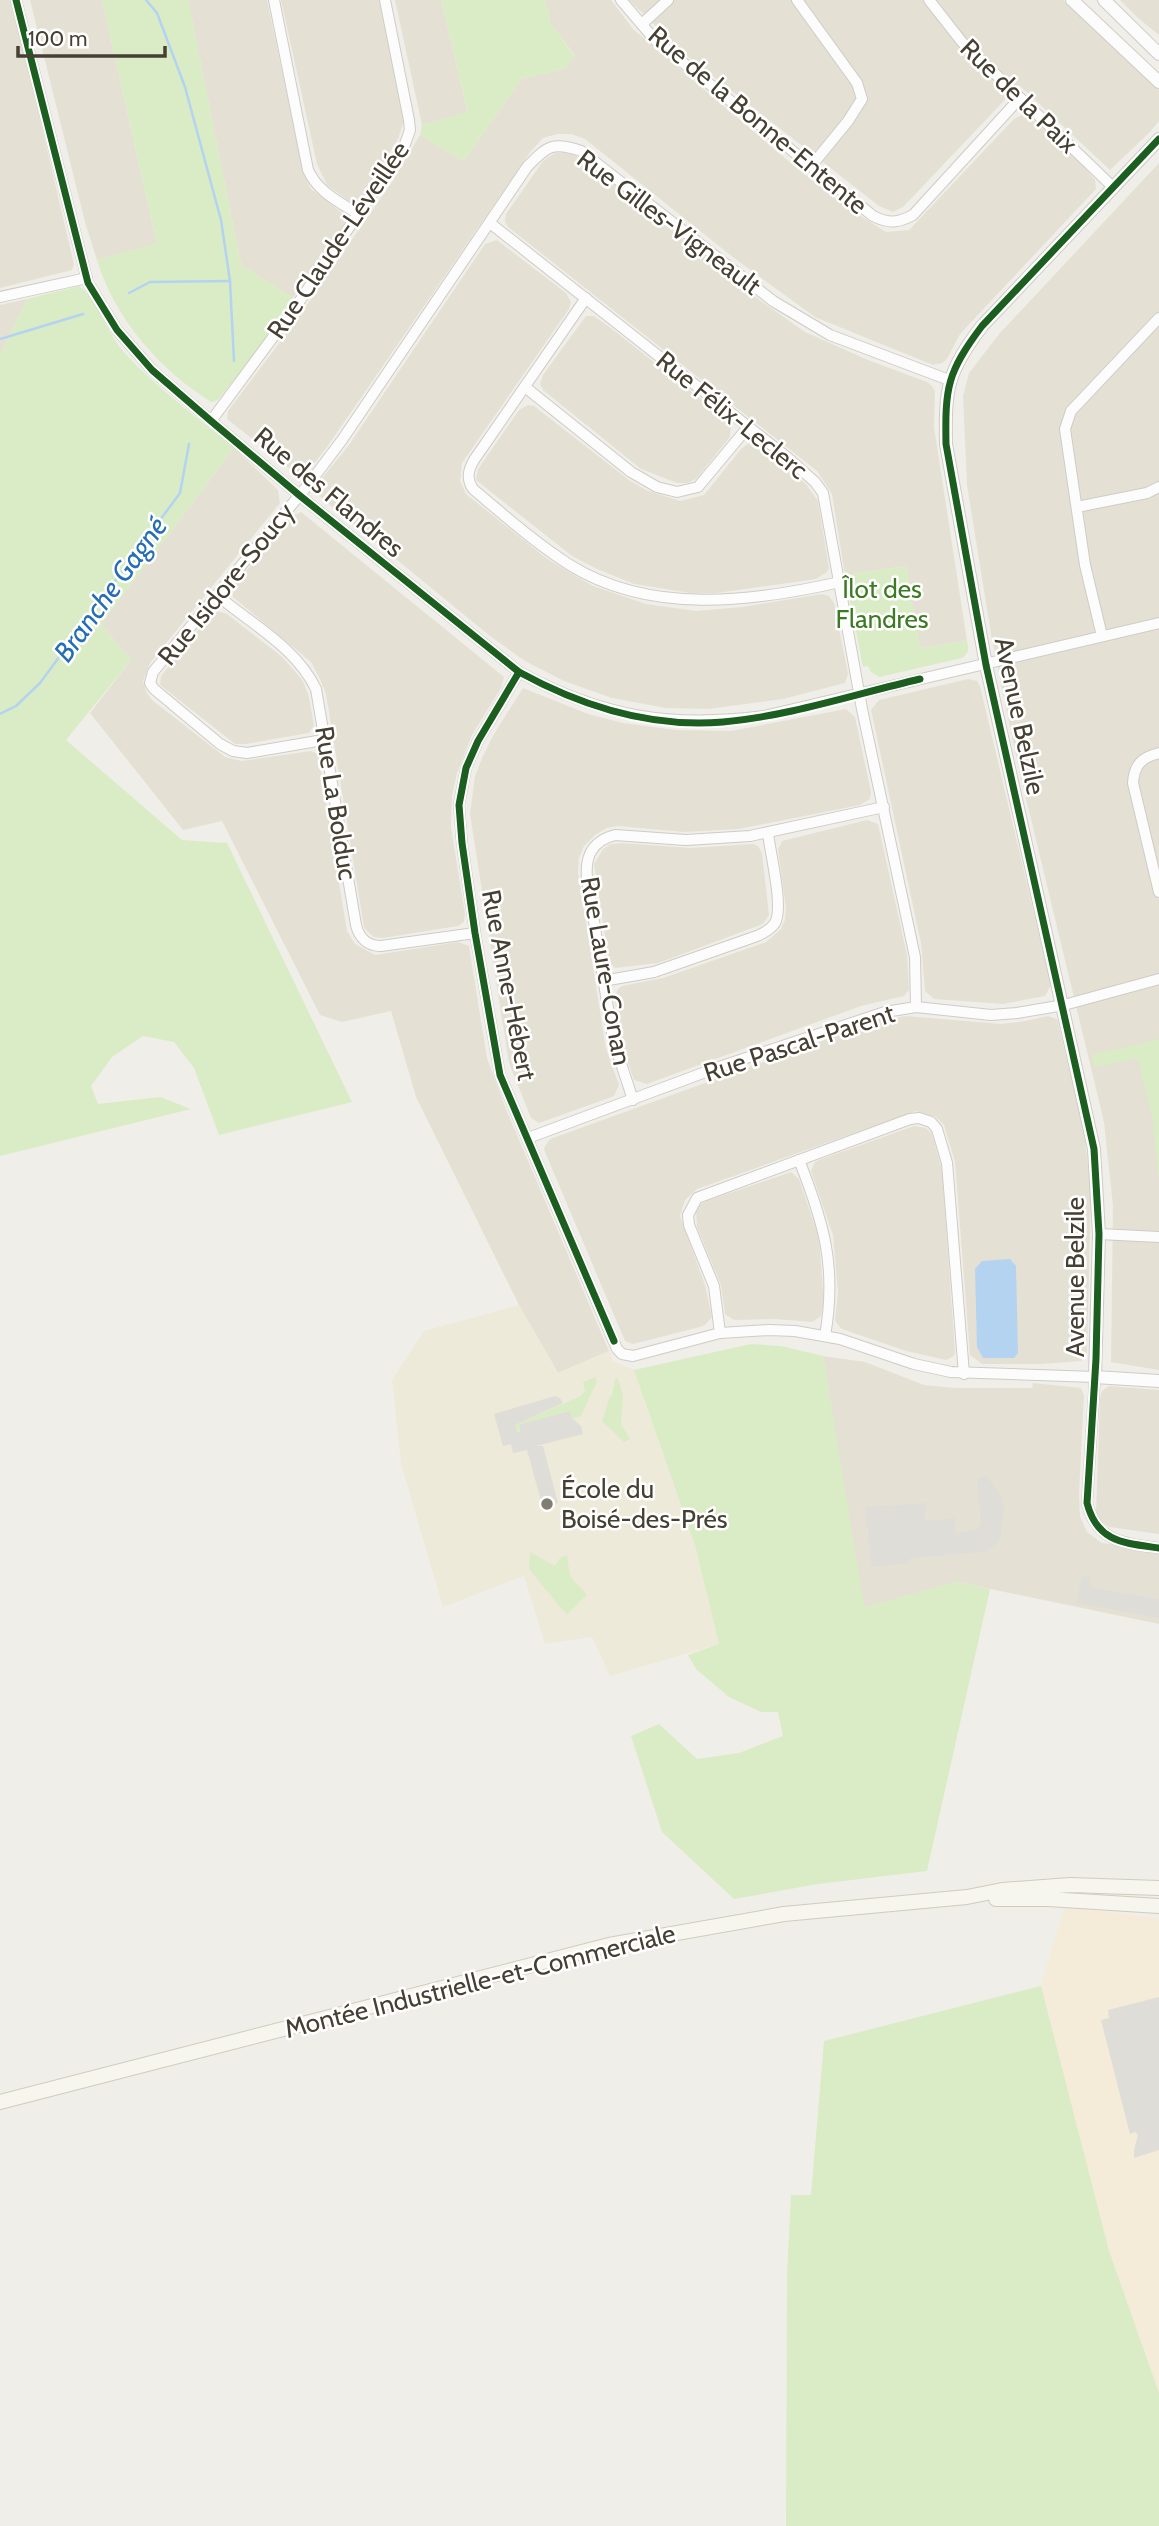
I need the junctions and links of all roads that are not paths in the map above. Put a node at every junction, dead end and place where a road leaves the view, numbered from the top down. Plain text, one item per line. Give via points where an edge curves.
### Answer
1 (16, 0) edge
2 (274, 0) edge
3 (386, 0) edge
4 (621, 0) edge
5 (668, 0) edge
6 (797, 0) edge
7 (929, 0) edge
8 (1072, 0) edge
9 (1104, 0) edge
10 (642, 24) junction
11 (1159, 54) edge
12 (1159, 82) edge
13 (1019, 99) junction
14 (1159, 139) edge
15 (812, 165) junction
16 (1113, 187) junction
17 (358, 214) junction
18 (490, 223) junction
19 (87, 278) junction
20 (0, 297) edge
21 (586, 298) junction
22 (1159, 318) edge
23 (949, 380) junction
24 (525, 387) junction
25 (211, 421) junction
26 (748, 427) junction
27 (1159, 487) edge
28 (299, 495) junction
29 (1077, 508) junction
30 (840, 582) junction
31 (217, 595) junction
32 (1159, 623) edge
33 (1102, 636) junction
34 (986, 665) junction
35 (519, 672) junction
36 (860, 694) junction
37 (323, 740) junction
38 (1159, 753) edge
39 (884, 807) junction
40 (768, 833) junction
41 (1156, 869) edge
42 (1159, 892) edge
43 (475, 933) junction
44 (1159, 979) edge
45 (604, 981) junction
46 (1064, 1005) junction
47 (916, 1007) junction
48 (633, 1100) junction
49 (528, 1139) junction
50 (799, 1160) junction
51 (1099, 1234) junction
52 (1159, 1237) edge
53 (720, 1334) junction
54 (825, 1336) junction
55 (964, 1374) junction
56 (1095, 1377) junction
57 (1159, 1381) edge
58 (1159, 1548) edge
59 (1159, 1888) edge
60 (967, 1897) junction
61 (1159, 1906) edge
62 (0, 2102) edge

1 - 19 street, Rue des Flandres
2 - 17 street via 308,170 324,192
3 - 17 street, Rue Claude-Léveillée via 410,130
4 - 10 street, Rue de la Bonne-Entente
5 - 10 street
6 - 15 street via 857,83 862,99
7 - 13 street, Rue de la Paix via 962,43
8 - 12 street
9 - 11 street
10 - 15 street, Rue de la Bonne-Entente via 655,40
13 - 15 street, Rue de la Bonne-Entente via 913,215 899,222 873,216
13 - 16 street, Rue de la Paix
14 - 16 street, Avenue Belzile
16 - 23 street, Avenue Belzile via 982,326
17 - 25 street, Rue Claude-Léveillée
18 - 21 street, Rue Félix-Leclerc
18 - 23 street, Rue Gilles-Vigneault via 544,149 561,144 581,150 803,320 830,335
18 - 28 street, Rue Gilles-Vigneault via 342,440
19 - 20 street
19 - 25 street, Rue des Flandres via 134,351
21 - 24 street
21 - 26 street, Rue Félix-Leclerc
22 - 29 street via 1070,411 1065,438
23 - 34 street, Avenue Belzile via 946,444
24 - 26 street via 631,472 677,492 698,487
24 - 30 street via 474,460 468,483 571,566 623,589 663,599 732,599
25 - 28 street, Rue des Flandres
26 - 30 street, Rue Félix-Leclerc via 823,493
27 - 29 street
28 - 31 street, Rue Isidore-Soucy
28 - 35 street, Rue des Flandres
29 - 33 street
30 - 36 street, Rue Félix-Leclerc
31 - 37 street, Rue La Bolduc via 307,671 317,695
31 - 37 street, Rue Isidore-Soucy via 153,672 152,686 233,751 247,753
32 - 33 street, Rue des Flandres
33 - 34 street, Rue des Flandres
34 - 36 street, Rue des Flandres
34 - 46 street, Avenue Belzile
35 - 36 street, Rue des Flandres via 594,706 688,722 764,716
35 - 43 street, Rue Anne-Hébert via 474,748 460,793 461,844
36 - 39 street, Rue Félix-Leclerc
37 - 43 street, Rue La Bolduc via 356,925 364,940 382,946
38 - 41 street via 1145,758 1133,774
39 - 40 street, Rue Laure-Conan
39 - 47 street, Rue Félix-Leclerc via 915,957
40 - 45 street via 778,909 771,928 653,972
40 - 45 street, Rue Laure-Conan via 707,839 615,835 598,842 588,855 586,870
41 - 42 street
43 - 49 street, Rue Anne-Hébert via 500,1074
44 - 46 street, Rue Pascal-Parent
45 - 48 street, Rue Laure-Conan via 613,1039
46 - 47 street, Rue Pascal-Parent via 991,1015
46 - 51 street, Avenue Belzile via 1094,1149
47 - 48 street, Rue Pascal-Parent via 885,1012 784,1045
48 - 49 street, Rue Pascal-Parent
49 - 53 street, Rue Anne-Hébert via 622,1354 633,1356
50 - 53 street via 709,1192 691,1206 689,1225 713,1286
50 - 54 street via 827,1242 831,1291
50 - 55 street via 910,1119 931,1122 937,1129 947,1163
51 - 52 street
51 - 56 street, Avenue Belzile
53 - 54 street via 769,1329
54 - 55 street via 914,1364
55 - 56 street
56 - 57 street
56 - 58 street via 1087,1503 1090,1518 1112,1539
59 - 60 main road, Montée Industrielle-et-Commerciale via 1069,1885
60 - 61 main road, Montée Industrielle-et-Commerciale
60 - 62 main road, Montée Industrielle-et-Commerciale via 784,1914 609,1945

